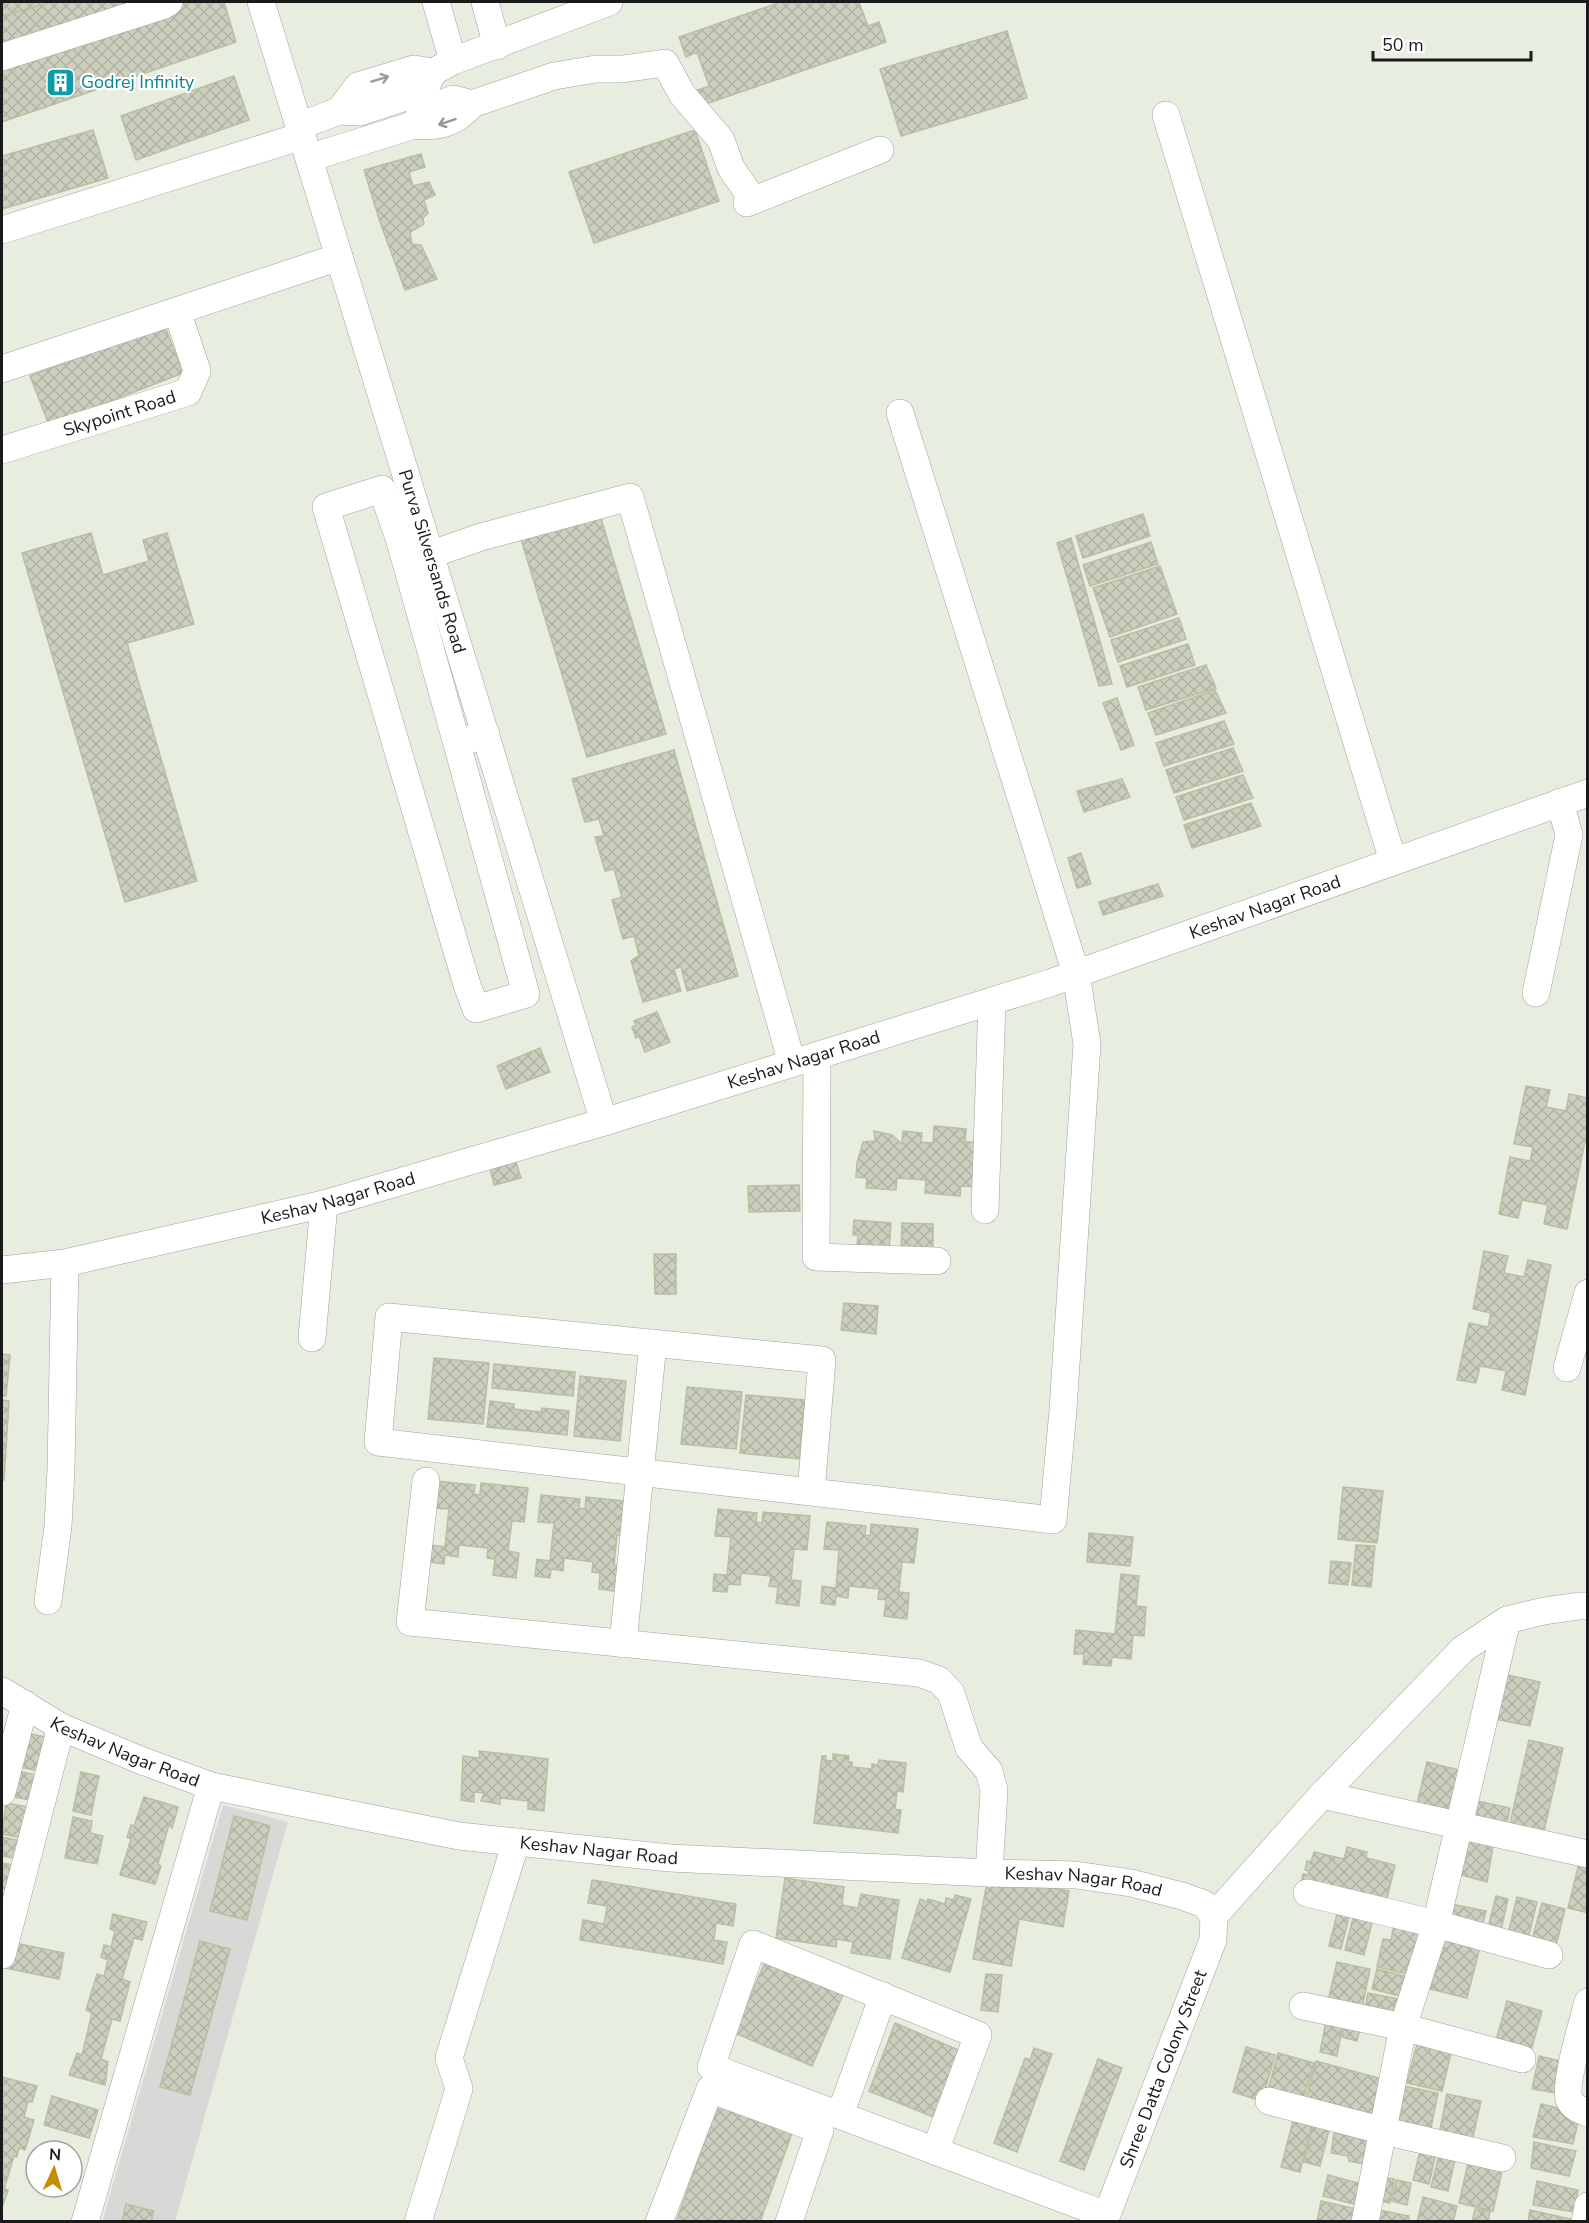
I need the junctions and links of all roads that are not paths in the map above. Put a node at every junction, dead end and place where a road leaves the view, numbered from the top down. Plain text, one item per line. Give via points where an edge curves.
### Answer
1 (261, 2) edge
2 (436, 2) edge
3 (485, 2) edge
4 (609, 2) edge
5 (164, 3) edge
6 (497, 46) junction
7 (2, 57) edge
8 (443, 67) junction
9 (1166, 115) dead end
10 (303, 140) junction
11 (880, 150) dead end
12 (2, 230) edge
13 (339, 257) junction
14 (177, 311) junction
15 (2, 369) edge
16 (900, 413) dead end
17 (2, 450) edge
18 (432, 554) junction
19 (486, 734) junction
20 (458, 744) junction
21 (1587, 793) edge
22 (1560, 802) junction
23 (1393, 861) junction
24 (1077, 973) junction
25 (1536, 993) dead end
26 (992, 1001) junction
27 (804, 1060) junction
28 (604, 1122) junction
29 (324, 1204) junction
30 (985, 1210) dead end
31 (937, 1261) dead end
32 (65, 1263) junction
33 (2, 1270) edge
34 (1587, 1293) edge
35 (312, 1338) dead end
36 (653, 1343) junction
37 (1567, 1368) dead end
38 (641, 1472) junction
39 (426, 1481) dead end
40 (811, 1492) junction
41 (48, 1601) dead end
42 (1587, 1606) edge
43 (1507, 1620) junction
44 (623, 1644) junction
45 (2, 1691) edge
46 (25, 1704) junction
47 (61, 1727) junction
48 (211, 1786) junction
49 (2, 1792) edge
50 (1322, 1795) junction
51 (1460, 1827) junction
52 (516, 1842) junction
53 (1587, 1854) edge
54 (989, 1873) junction
55 (1307, 1893) dead end
56 (1214, 1916) junction
57 (1436, 1924) junction
58 (2, 1954) edge
59 (1549, 1954) dead end
60 (883, 1996) junction
61 (1587, 2002) edge
62 (1303, 2006) dead end
63 (1403, 2027) junction
64 (1522, 2059) dead end
65 (1269, 2101) dead end
66 (1587, 2113) edge
67 (840, 2115) junction
68 (1384, 2131) junction
69 (935, 2151) junction
70 (1502, 2158) dead end
71 (1587, 2206) edge
72 (1105, 2218) edge
73 (85, 2222) edge
74 (418, 2222) edge
75 (659, 2222) edge
76 (789, 2222) edge
77 (1365, 2222) edge
78 (1585, 2222) edge

1 - 10 street, Purva Silversands Road
2 - 8 street
3 - 6 street
4 - 6 street
5 - 7 street
6 - 8 street
8 - 10 street via 424,92 360,111 339,111
9 - 23 street
10 - 11 street via 414,125 428,108 454,99 472,104 554,76 665,63 682,94 721,140 731,168 751,197 747,202
10 - 12 street
10 - 13 street, Purva Silversands Road
13 - 14 street
13 - 18 street, Purva Silversands Road
14 - 15 street
14 - 17 street, Skypoint Road via 197,371 188,392
16 - 24 street
18 - 19 street, Purva Silversands Road
18 - 27 street via 630,497
19 - 20 street
19 - 28 street, Purva Silversands Road
20 - 20 street via 382,489 326,507 476,1009 526,994
21 - 22 street, Keshav Nagar Road
22 - 23 street, Keshav Nagar Road
22 - 25 street via 1569,835
23 - 24 street, Keshav Nagar Road
24 - 26 street, Keshav Nagar Road
24 - 40 street via 1087,1044 1053,1520
26 - 27 street, Keshav Nagar Road
26 - 30 street
27 - 28 street, Keshav Nagar Road
27 - 31 street via 816,1257
28 - 29 street, Keshav Nagar Road
29 - 32 street, Keshav Nagar Road
29 - 35 street
32 - 33 street, Keshav Nagar Road
32 - 41 street via 61,1469
34 - 37 street
36 - 38 street
36 - 38 street via 389,1317 378,1442
36 - 40 street via 822,1360
38 - 40 street
38 - 44 street
39 - 44 street via 410,1622
42 - 43 street
43 - 50 street via 1463,1649
43 - 51 street
44 - 54 street via 919,1673 939,1680 951,1693 969,1748 989,1771 994,1790
45 - 46 street, Keshav Nagar Road
46 - 47 street, Keshav Nagar Road
46 - 49 street
47 - 48 street, Keshav Nagar Road
47 - 58 street
48 - 52 street, Keshav Nagar Road via 459,1836
48 - 73 street
50 - 51 street
50 - 56 street
51 - 53 street
51 - 57 street
52 - 54 street, Keshav Nagar Road via 670,1858
52 - 74 street via 449,2058 459,2089
54 - 56 street, Keshav Nagar Road via 1076,1875 1131,1883 1182,1896 1204,1905
55 - 57 street
56 - 72 street, Shree Datta Colony Street via 1213,1940
57 - 59 street
57 - 63 street
60 - 67 street
60 - 67 street via 753,1944 749,1950 711,2067
60 - 69 street via 978,2035
61 - 66 street via 1570,2077 1569,2099
62 - 63 street
63 - 64 street
63 - 68 street
65 - 68 street
67 - 69 street
68 - 70 street
68 - 77 street
69 - 72 street
71 - 78 street
75 - 76 street via 710,2089 820,2130

